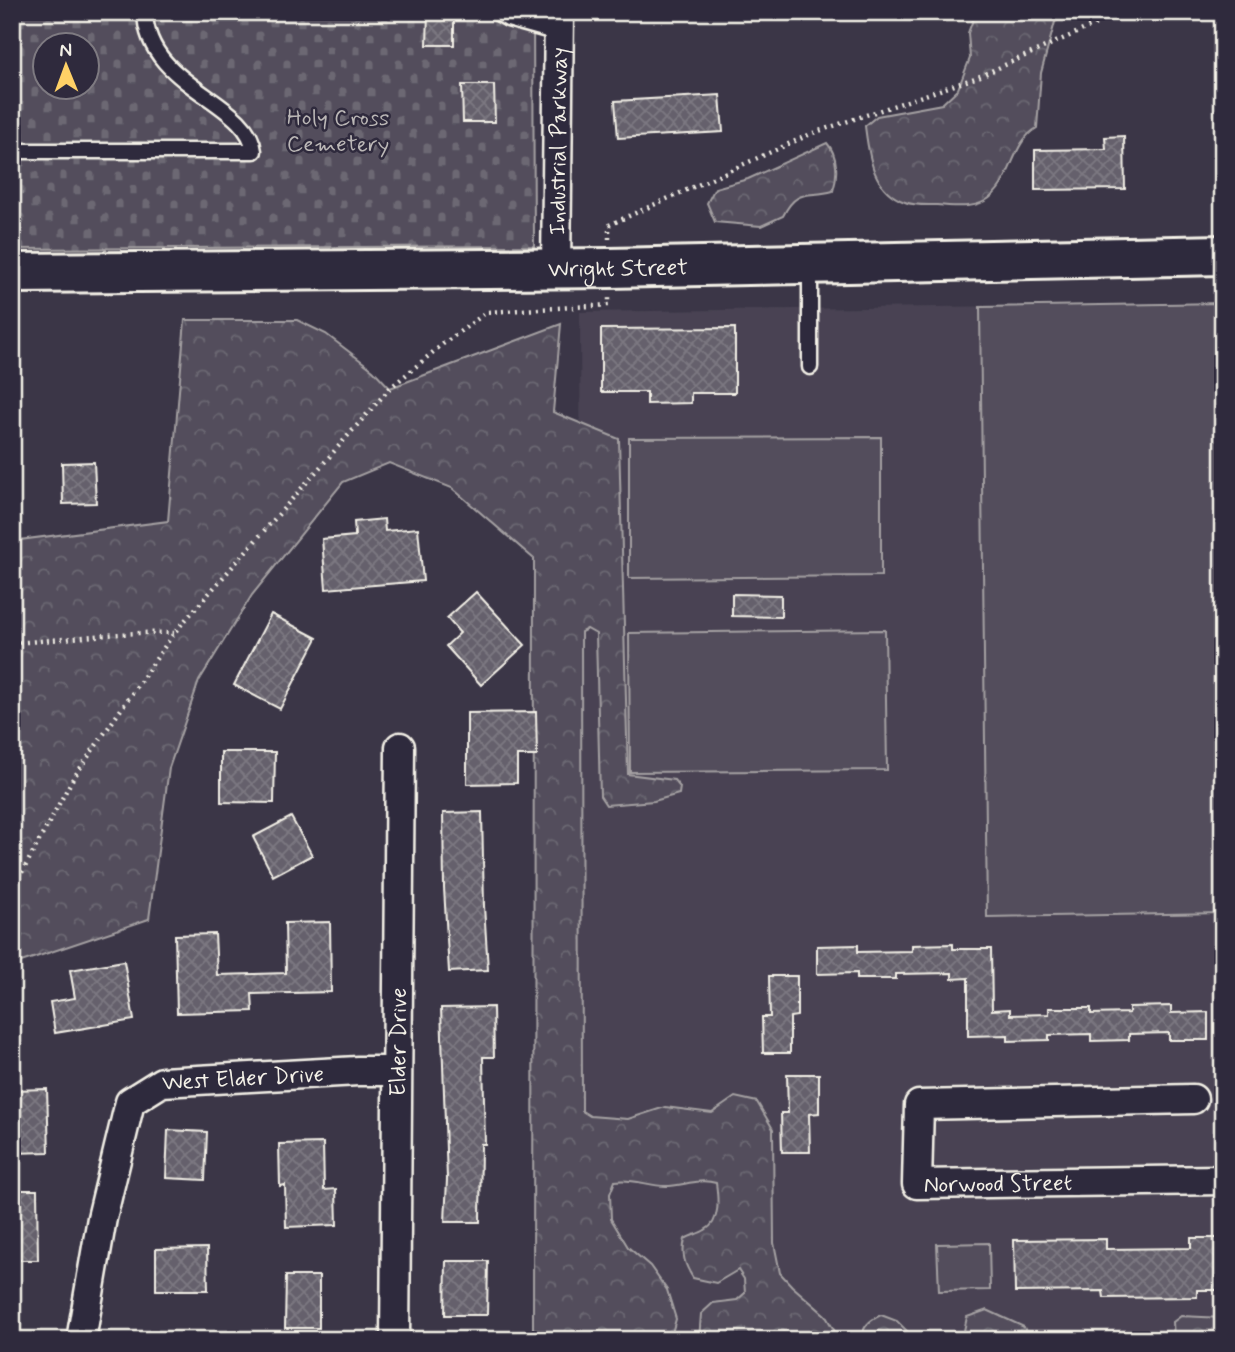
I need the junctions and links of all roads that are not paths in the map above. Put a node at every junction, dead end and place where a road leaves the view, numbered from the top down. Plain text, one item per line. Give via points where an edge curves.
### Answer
1 (145, 12) edge
2 (496, 12) edge
3 (558, 23) edge
4 (12, 151) edge
5 (1223, 256) edge
6 (810, 265) junction
7 (556, 269) junction
8 (12, 273) edge
9 (810, 367) dead end
10 (400, 747) dead end
11 (395, 1071) junction
12 (1193, 1099) dead end
13 (1223, 1180) edge
14 (80, 1340) edge
15 (394, 1340) edge

1 - 4 lane via 145,25 159,55 189,86 228,112 253,138 254,151
2 - 3 lane via 508,19
3 - 7 street, Industrial Parkway
5 - 6 main road, Wright Street
6 - 7 main road, Wright Street
6 - 9 lane
7 - 8 main road, Wright Street
10 - 11 street, Elder Drive
11 - 14 street, West Elder Drive via 162,1082 130,1102
11 - 15 street, Elder Drive
12 - 13 street, Norwood Street via 919,1105 917,1184

